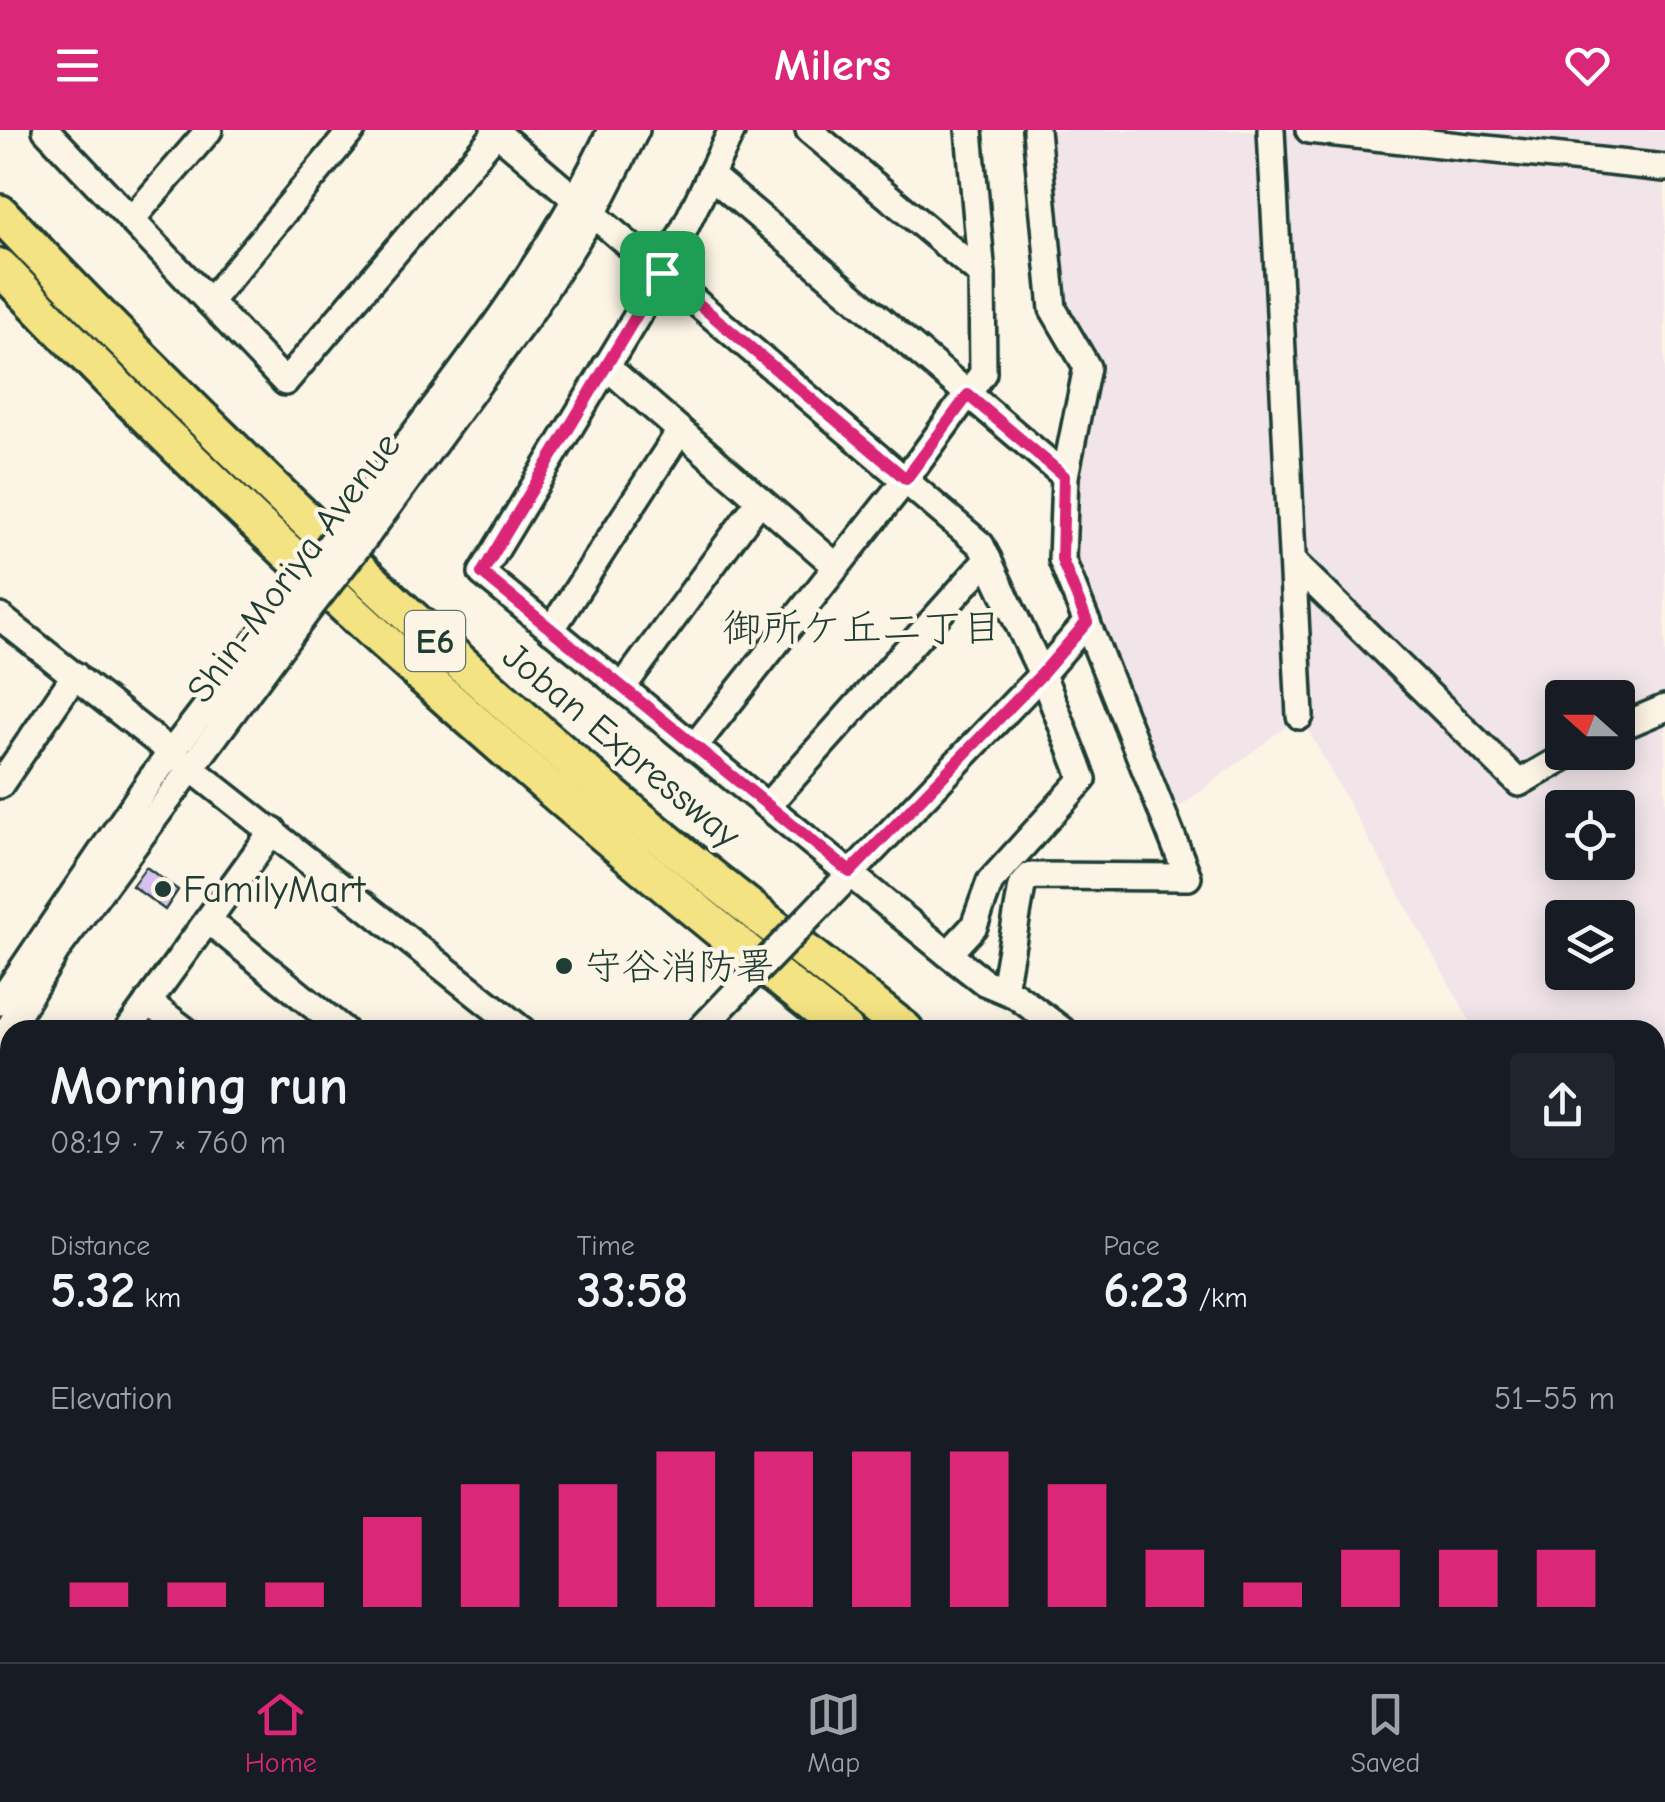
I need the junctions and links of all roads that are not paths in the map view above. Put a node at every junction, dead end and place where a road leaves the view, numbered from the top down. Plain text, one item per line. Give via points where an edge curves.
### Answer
1 (209, 130) edge
2 (352, 130) edge
3 (612, 130) edge
4 (636, 130) edge
5 (732, 130) edge
6 (809, 130) edge
7 (969, 130) edge
8 (1036, 130) edge
9 (1271, 130) edge
10 (1309, 130) edge
11 (49, 131) edge
12 (496, 131) edge
13 (839, 140) edge
14 (1665, 168) edge
15 (710, 175) junction
16 (585, 207) junction
17 (0, 213) edge
18 (131, 220) junction
19 (0, 267) edge
20 (662, 273) junction
21 (982, 275) junction
22 (0, 300) edge
23 (209, 302) junction
24 (606, 366) junction
25 (968, 395) junction
26 (680, 430) junction
27 (1064, 476) junction
28 (906, 479) junction
29 (760, 500) junction
30 (232, 503) junction
31 (988, 559) junction
32 (1294, 563) junction
33 (836, 566) junction
34 (1, 619) edge
35 (1087, 622) junction
36 (552, 630) junction
37 (1042, 674) junction
38 (75, 675) junction
39 (622, 688) junction
40 (1665, 708) edge
41 (1300, 716) dead end
42 (1635, 721) edge
43 (694, 746) junction
44 (181, 758) junction
45 (1545, 768) edge
46 (0, 785) edge
47 (767, 806) junction
48 (272, 830) junction
49 (850, 872) junction
50 (208, 920) junction
51 (948, 954) junction
52 (1004, 989) junction
53 (0, 1002) edge
54 (148, 1002) junction
55 (13, 1020) edge
56 (135, 1020) edge
57 (171, 1020) edge
58 (332, 1020) edge
59 (510, 1020) edge
60 (710, 1020) edge
61 (833, 1020) edge
62 (892, 1020) edge
63 (1048, 1020) edge

1 - 18 street
2 - 23 street
3 - 16 street, Shin-Moriya Avenue
4 - 16 street, Shin-Moriya Avenue
5 - 15 street
6 - 13 street
7 - 21 street
8 - 27 street via 1053,309 1086,366
9 - 32 street
10 - 14 street
11 - 18 street
12 - 16 street
12 - 23 street via 284,382
13 - 21 street
15 - 20 street
15 - 25 street
16 - 20 street
16 - 44 street, Shin-Moriya Avenue, bridge via 530,313
17 - 62 highway, Joban Expressway / E6 via 253,472 413,621 606,791
18 - 23 street
19 - 30 highway, Joban Expressway / E6
20 - 24 street
20 - 28 street
21 - 25 street via 983,374
22 - 30 highway
24 - 26 street
24 - 36 street via 482,573
25 - 27 street
25 - 28 street
26 - 29 street
26 - 36 street
27 - 35 street via 1062,560
28 - 31 street via 981,545
28 - 33 street
29 - 33 street
29 - 39 street
30 - 61 highway, Joban Expressway / E6 via 581,816
31 - 37 street
31 - 47 street
32 - 41 street
32 - 45 street via 1520,782
33 - 43 street
34 - 38 street
35 - 37 street
35 - 52 street via 1188,876 1030,876 1022,886
36 - 39 street
37 - 49 street
37 - 51 street via 1083,780 990,882 974,926
38 - 44 street
38 - 46 street
39 - 43 street
40 - 42 street
43 - 47 street
44 - 48 street
44 - 53 street, Shin-Moriya Avenue
44 - 55 street, Shin-Moriya Avenue
47 - 49 street
48 - 50 street
48 - 59 street
49 - 51 street
49 - 60 street, bridge
50 - 54 street
50 - 58 street
51 - 52 street
52 - 63 street
54 - 56 street
54 - 57 street

